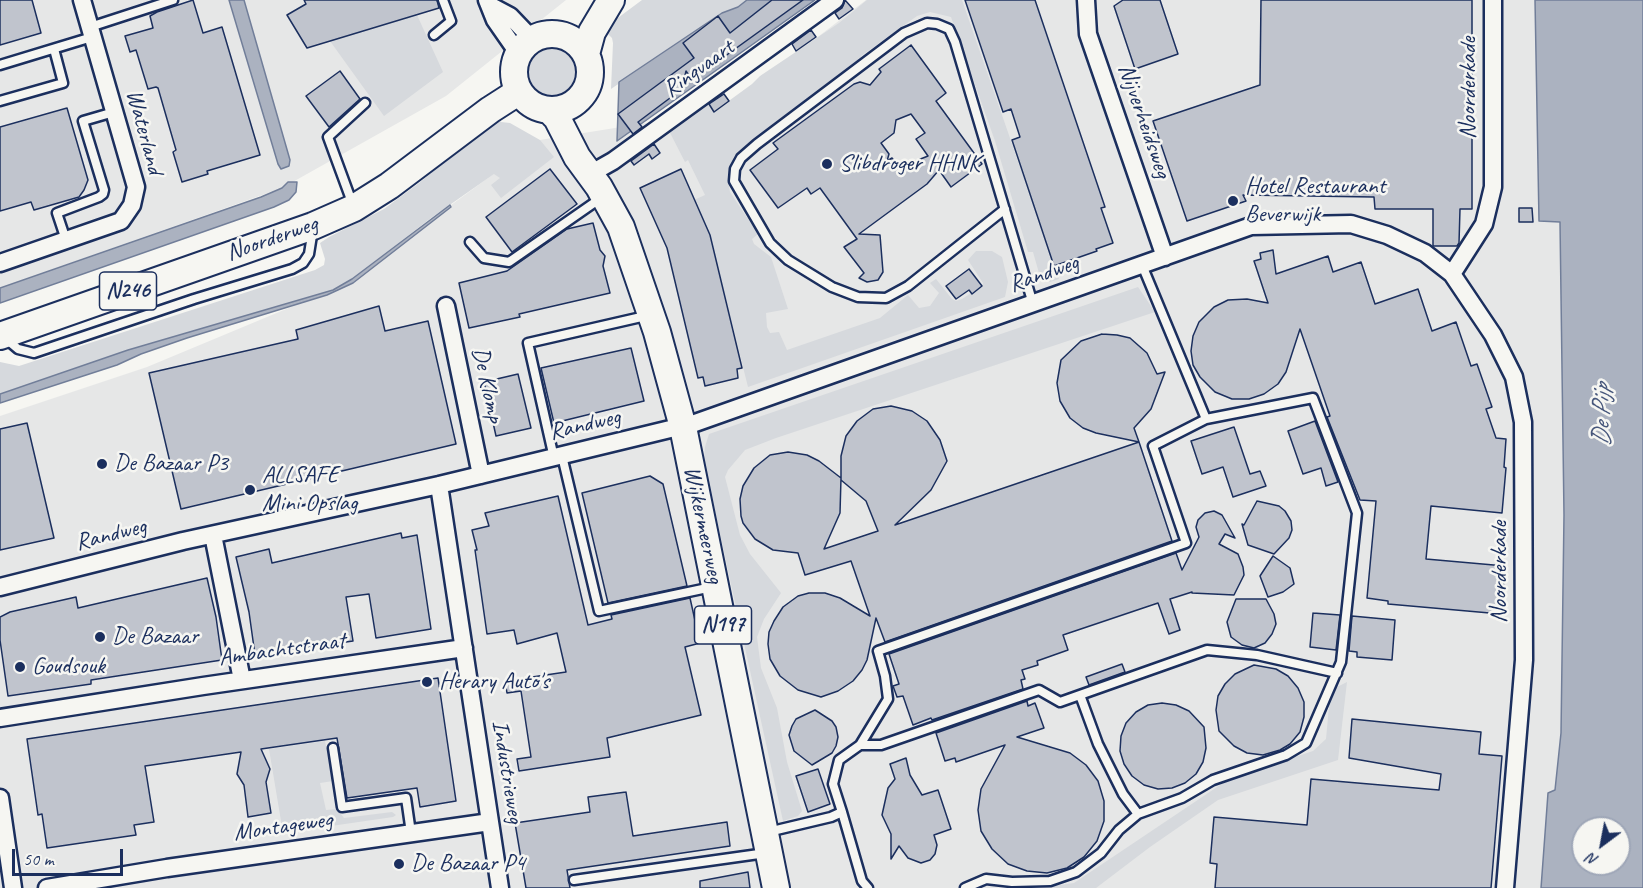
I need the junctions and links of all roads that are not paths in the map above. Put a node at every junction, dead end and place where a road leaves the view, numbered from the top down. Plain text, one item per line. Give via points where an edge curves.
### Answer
1 (82, 0) edge
2 (173, 0) edge
3 (443, 0) edge
4 (600, 0) edge
5 (611, 0) edge
6 (835, 0) edge
7 (1086, 0) edge
8 (1493, 0) edge
9 (489, 3) edge
10 (91, 32) junction
11 (434, 35) dead end
12 (563, 35) junction
13 (525, 46) junction
14 (54, 49) junction
15 (586, 54) junction
16 (0, 65) edge
17 (518, 92) junction
18 (0, 101) edge
19 (578, 101) junction
20 (365, 103) dead end
21 (550, 111) junction
22 (114, 112) junction
23 (591, 174) junction
24 (604, 196) junction
25 (354, 208) junction
26 (1005, 209) junction
27 (313, 226) junction
28 (66, 240) junction
29 (470, 242) dead end
30 (1165, 257) junction
31 (0, 263) edge
32 (1142, 265) junction
33 (1452, 274) junction
34 (1033, 304) junction
35 (446, 306) dead end
36 (652, 314) junction
37 (1, 336) edge
38 (1206, 418) junction
39 (683, 427) junction
40 (558, 457) junction
41 (481, 475) junction
42 (439, 485) junction
43 (213, 535) junction
44 (716, 586) junction
45 (0, 587) edge
46 (464, 648) junction
47 (1337, 673) junction
48 (242, 680) junction
49 (1080, 695) junction
50 (0, 718) edge
51 (860, 745) junction
52 (333, 748) dead end
53 (0, 798) edge
54 (842, 812) junction
55 (1138, 814) junction
56 (490, 822) junction
57 (411, 833) junction
58 (767, 842) junction
59 (574, 880) dead end
60 (13, 888) edge
61 (47, 888) edge
62 (500, 888) edge
63 (776, 888) edge
64 (868, 888) edge
65 (965, 888) edge
66 (1505, 888) edge

1 - 10 street, Waterland
2 - 10 lane
3 - 11 lane via 451,21
4 - 12 main road
5 - 15 main road via 592,33
6 - 23 street, Ringvaart
7 - 30 street, Nijverheidsweg via 1088,34
8 - 33 street, Noorderkade via 1493,187 1484,224
9 - 13 street via 510,16
10 - 14 lane
10 - 22 street, Waterland
12 - 13 main road via 547,34
12 - 15 main road
13 - 17 main road via 513,72
14 - 16 lane
14 - 18 lane via 63,83
15 - 19 main road via 590,74
17 - 21 main road via 537,108
17 - 25 main road, Noorderweg / N246
19 - 21 main road
19 - 23 main road, Wijkermeerweg / N197 via 578,120
20 - 25 lane via 328,137
21 - 23 main road, Wijkermeerweg / N197 via 576,157
22 - 28 street, Waterland via 136,188 132,205 121,221
22 - 28 lane via 83,121 104,190 99,197 57,213
23 - 24 main road, Wijkermeerweg / N197
24 - 29 lane via 509,262 484,258
24 - 36 main road, Wijkermeerweg / N197 via 621,227
25 - 27 main road, Noorderweg / N246
26 - 26 lane via 956,42 949,29 937,24 927,23 904,33 758,144 741,158 735,169 734,181 770,243 788,260 832,287 858,297 886,298 908,286
26 - 34 lane
27 - 37 main road, Noorderweg / N246
27 - 37 lane via 309,254 292,269 34,353 18,349
28 - 31 street, Waterland
30 - 32 street, Randweg
30 - 33 street, Noorderkade via 1251,226 1351,224 1425,253
32 - 34 street, Randweg
32 - 38 lane
33 - 66 street, Noorderkade via 1493,335 1514,377 1523,422 1524,660
34 - 39 street, Randweg
35 - 41 street, De Klomp
36 - 39 main road, Wijkermeerweg / N197
36 - 40 lane via 528,343
38 - 47 lane via 1313,398 1357,513
38 - 51 lane via 1153,446 1186,543 878,651 888,699
39 - 40 street, Randweg
39 - 44 main road, Wijkermeerweg / N197
40 - 41 street, Randweg
40 - 44 lane via 599,611
41 - 42 street, Randweg
42 - 43 street, Randweg
42 - 46 street, Industrieweg
43 - 45 street, Randweg
43 - 48 street
44 - 58 main road, Wijkermeerweg / N197
46 - 48 street, Ambachtstraat
46 - 56 street, Industrieweg
47 - 49 lane via 1207,650
47 - 55 lane via 1306,743 1286,755 1213,780 1182,798
48 - 50 street, Ambachtstraat
49 - 51 lane via 1060,702 1039,690 880,745
49 - 55 lane via 1098,744 1123,794
51 - 54 lane via 839,760 833,783
52 - 57 lane via 342,807 406,798
53 - 60 street
54 - 58 lane
54 - 64 lane via 862,881
55 - 65 lane via 1101,853 1076,872 1050,881 986,879
56 - 57 street, Montageweg
56 - 62 street, Industrieweg
57 - 61 street, Montageweg
58 - 59 lane
58 - 63 main road, Wijkermeerweg / N197

